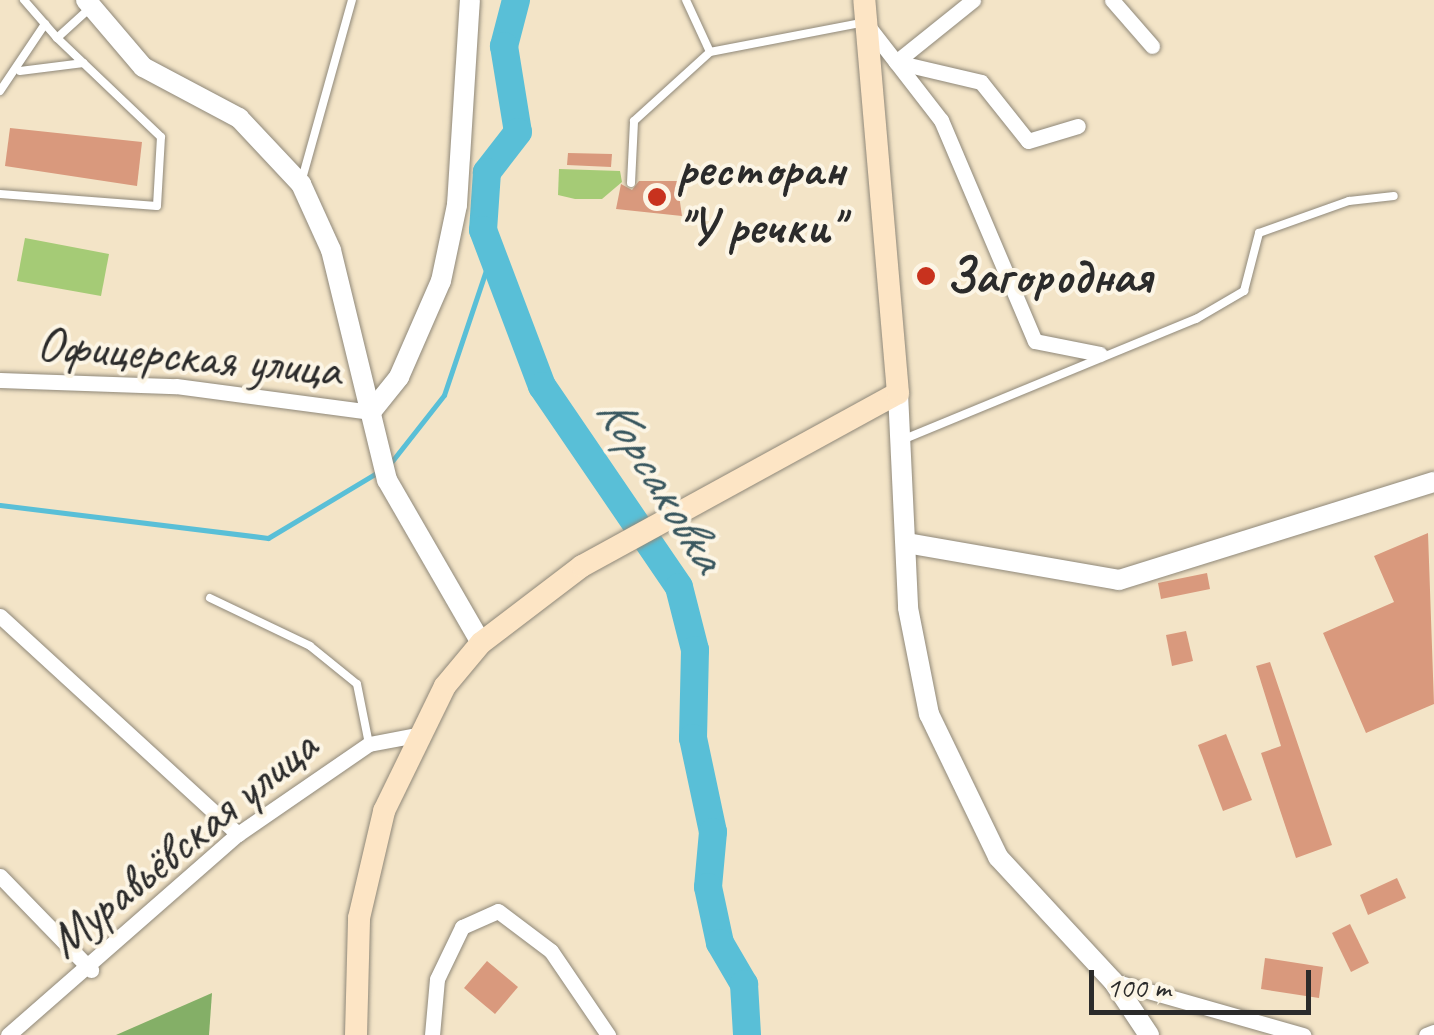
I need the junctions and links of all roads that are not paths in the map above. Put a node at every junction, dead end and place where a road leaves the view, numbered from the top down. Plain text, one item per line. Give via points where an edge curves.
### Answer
1 (24, 0) edge
2 (352, 0) edge
3 (470, 0) edge
4 (686, 0) edge
5 (973, 0) edge
6 (1112, 0) edge
7 (89, 3) edge
8 (865, 11) edge
9 (45, 24) junction
10 (57, 38) junction
11 (1152, 46) dead end
12 (710, 52) junction
13 (896, 62) junction
14 (84, 63) junction
15 (20, 71) junction
16 (0, 90) edge
17 (1078, 126) dead end
18 (301, 184) junction
19 (631, 184) dead end
20 (0, 194) edge
21 (1394, 196) dead end
22 (1100, 354) junction
23 (0, 380) edge
24 (898, 394) junction
25 (371, 412) junction
26 (902, 440) junction
27 (1434, 482) edge
28 (907, 544) junction
29 (210, 598) dead end
30 (0, 616) edge
31 (482, 643) junction
32 (417, 735) junction
33 (369, 744) junction
34 (238, 834) junction
35 (0, 876) edge
36 (91, 970) junction
37 (1113, 981) junction
38 (0, 1016) edge
39 (11, 1032) edge
40 (1434, 1032) edge
41 (356, 1035) edge
42 (432, 1035) edge
43 (608, 1035) edge
44 (1149, 1035) edge
45 (1304, 1035) edge
46 (1426, 1035) edge

1 - 9 lane
2 - 18 lane
3 - 25 street via 457,206 440,281 400,376
4 - 12 lane
5 - 13 street
6 - 11 street
7 - 10 lane
7 - 18 street via 143,67 239,118
8 - 12 lane
8 - 13 street
8 - 24 main road
9 - 10 lane
9 - 15 lane
10 - 14 lane
12 - 19 lane via 634,121
13 - 17 street via 981,82 1028,141
13 - 22 street via 941,120 1035,340
14 - 15 lane
14 - 20 lane via 161,137 157,206
15 - 16 lane
18 - 25 street via 332,250
21 - 22 lane via 1349,201 1258,233 1244,291
22 - 26 lane
23 - 25 street, Офицерская улица via 176,386
24 - 26 street
24 - 31 main road via 616,545
25 - 31 street via 376,446 400,506
26 - 28 street
27 - 28 street via 1119,580
28 - 37 street via 908,608 929,714 998,857
29 - 33 lane via 310,646 357,684
30 - 34 street
31 - 32 main road
32 - 33 street, Муравьёвская улица
32 - 41 main road via 384,811 358,918
33 - 34 street, Муравьёвская улица
34 - 36 street, Муравьёвская улица
35 - 36 street
36 - 39 street, Муравьёвская улица
37 - 44 street
37 - 45 street
38 - 39 street
40 - 46 street
42 - 43 street via 436,980 462,927 498,911 551,951

